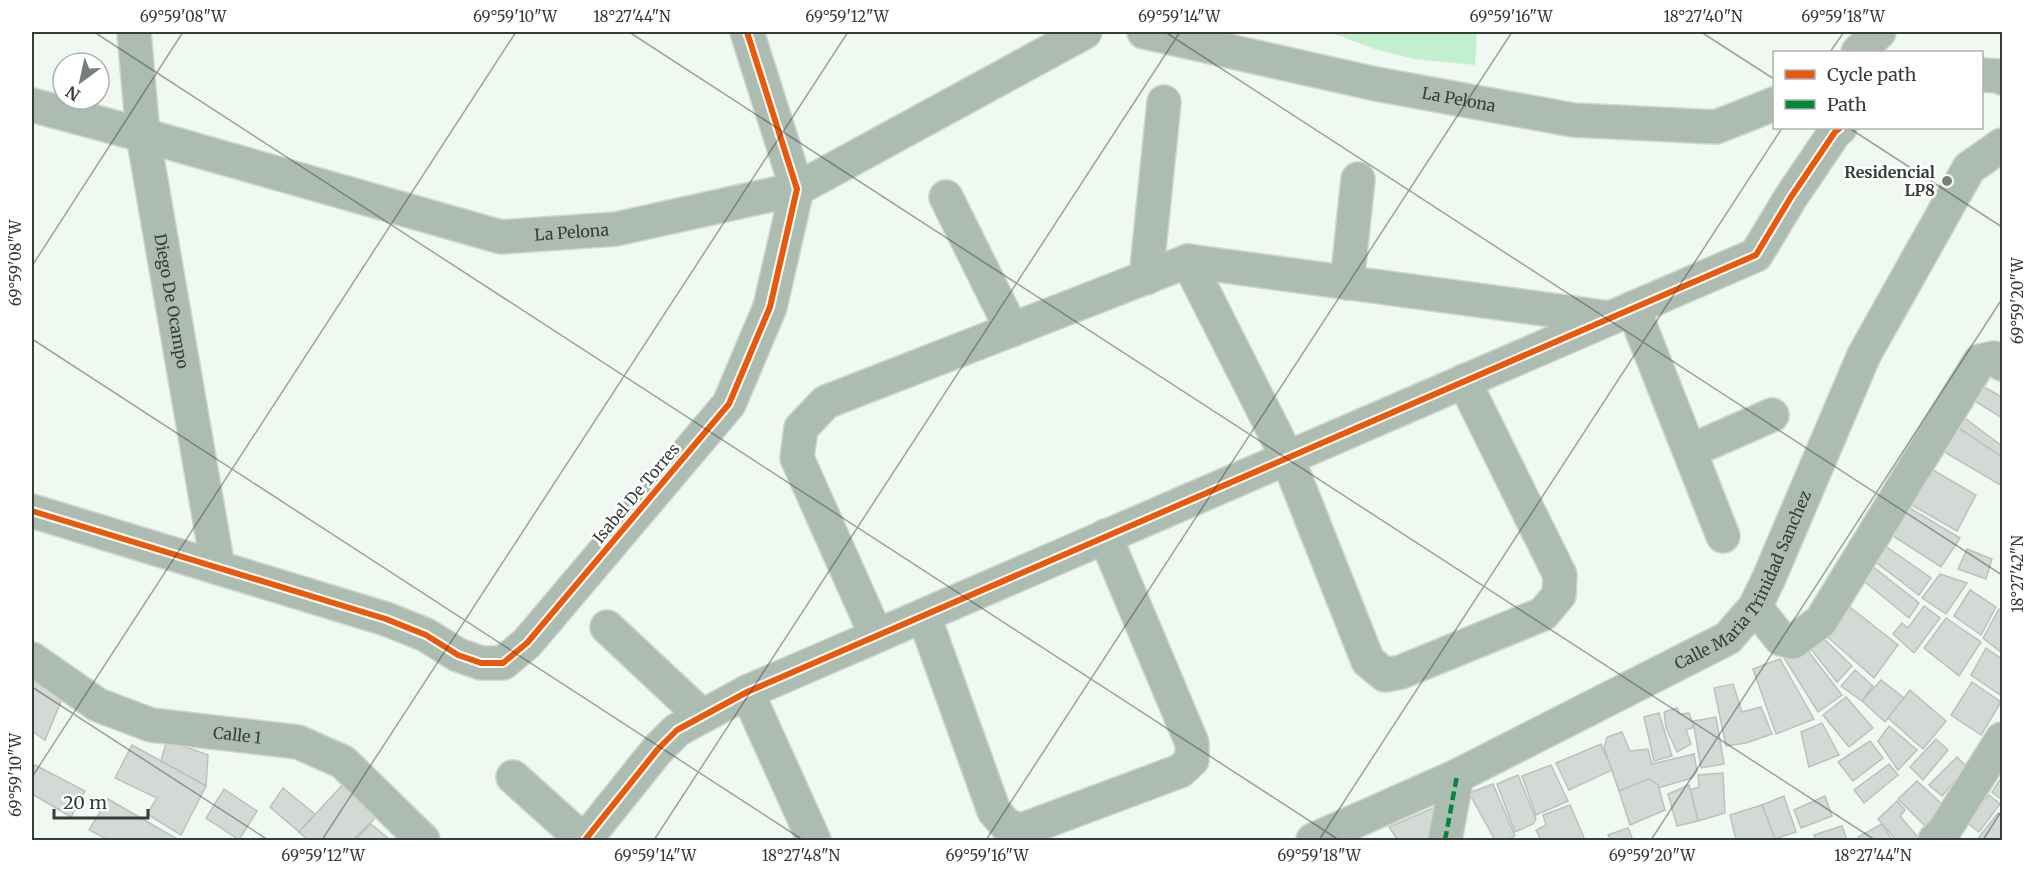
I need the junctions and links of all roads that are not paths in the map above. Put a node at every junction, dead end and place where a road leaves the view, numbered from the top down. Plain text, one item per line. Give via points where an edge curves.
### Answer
1 (134, 32) edge
2 (747, 32) edge
3 (1085, 32) edge
4 (1144, 32) edge
5 (1879, 32) edge
6 (1859, 51) edge
7 (1983, 75) edge
8 (2002, 78) edge
9 (1164, 102) dead end
10 (1773, 104) edge
11 (32, 105) edge
12 (1839, 129) edge
13 (143, 135) junction
14 (2002, 145) edge
15 (1358, 179) dead end
16 (796, 189) junction
17 (946, 197) dead end
18 (1188, 261) junction
19 (1146, 278) junction
20 (1347, 283) junction
21 (1622, 313) junction
22 (1012, 330) junction
23 (2002, 364) edge
24 (1464, 381) junction
25 (1773, 415) dead end
26 (1690, 451) junction
27 (1287, 457) junction
28 (32, 511) edge
29 (1105, 536) junction
30 (1723, 536) dead end
31 (218, 568) junction
32 (1755, 608) junction
33 (924, 616) junction
34 (608, 627) dead end
35 (876, 635) junction
36 (32, 659) edge
37 (747, 692) junction
38 (702, 716) junction
39 (2002, 740) edge
40 (1457, 776) junction
41 (513, 777) dead end
42 (423, 840) edge
43 (584, 840) edge
44 (814, 840) edge
45 (1313, 840) edge
46 (1445, 840) edge
47 (1935, 840) edge

1 - 13 street, Diego De Ocampo
2 - 16 street, Isabel De Torres
3 - 16 street, La Pelona
4 - 10 street, La Pelona via 1376,84 1573,120 1716,127
5 - 6 street
7 - 8 street
9 - 19 street
11 - 13 street, La Pelona
12 - 21 street via 1755,255
13 - 16 street, La Pelona via 501,237 616,229
13 - 31 street, Diego De Ocampo
14 - 32 street, Calle Maria Trinidad Sanchez via 1969,168 1864,355
15 - 20 street
16 - 31 street, Isabel De Torres via 770,307 729,404 527,643 503,663 481,663 386,619
17 - 22 street
18 - 19 street
18 - 20 street
18 - 27 street
19 - 22 street
20 - 21 street
21 - 24 street
21 - 26 street
22 - 35 street via 826,402 801,428 797,458
23 - 32 street via 1994,358 1980,361 1821,621 1793,642 1781,639
24 - 27 street
24 - 27 street via 1560,574 1559,595 1543,614 1385,675 1368,661
25 - 26 street
26 - 30 street
27 - 29 street
28 - 31 street, Isabel De Torres
29 - 33 street
29 - 33 street via 1192,743 1192,760 1180,771 1022,830 1006,826 994,811
32 - 40 street, Calle Maria Trinidad Sanchez via 1728,638
33 - 35 street
34 - 38 street
35 - 37 street
36 - 42 street, Calle 1 via 98,705 151,725 298,742 344,762
37 - 38 street
37 - 44 street
38 - 43 street via 677,730 658,749
39 - 47 street
40 - 45 street, Calle Maria Trinidad Sanchez
40 - 46 street
41 - 43 street

